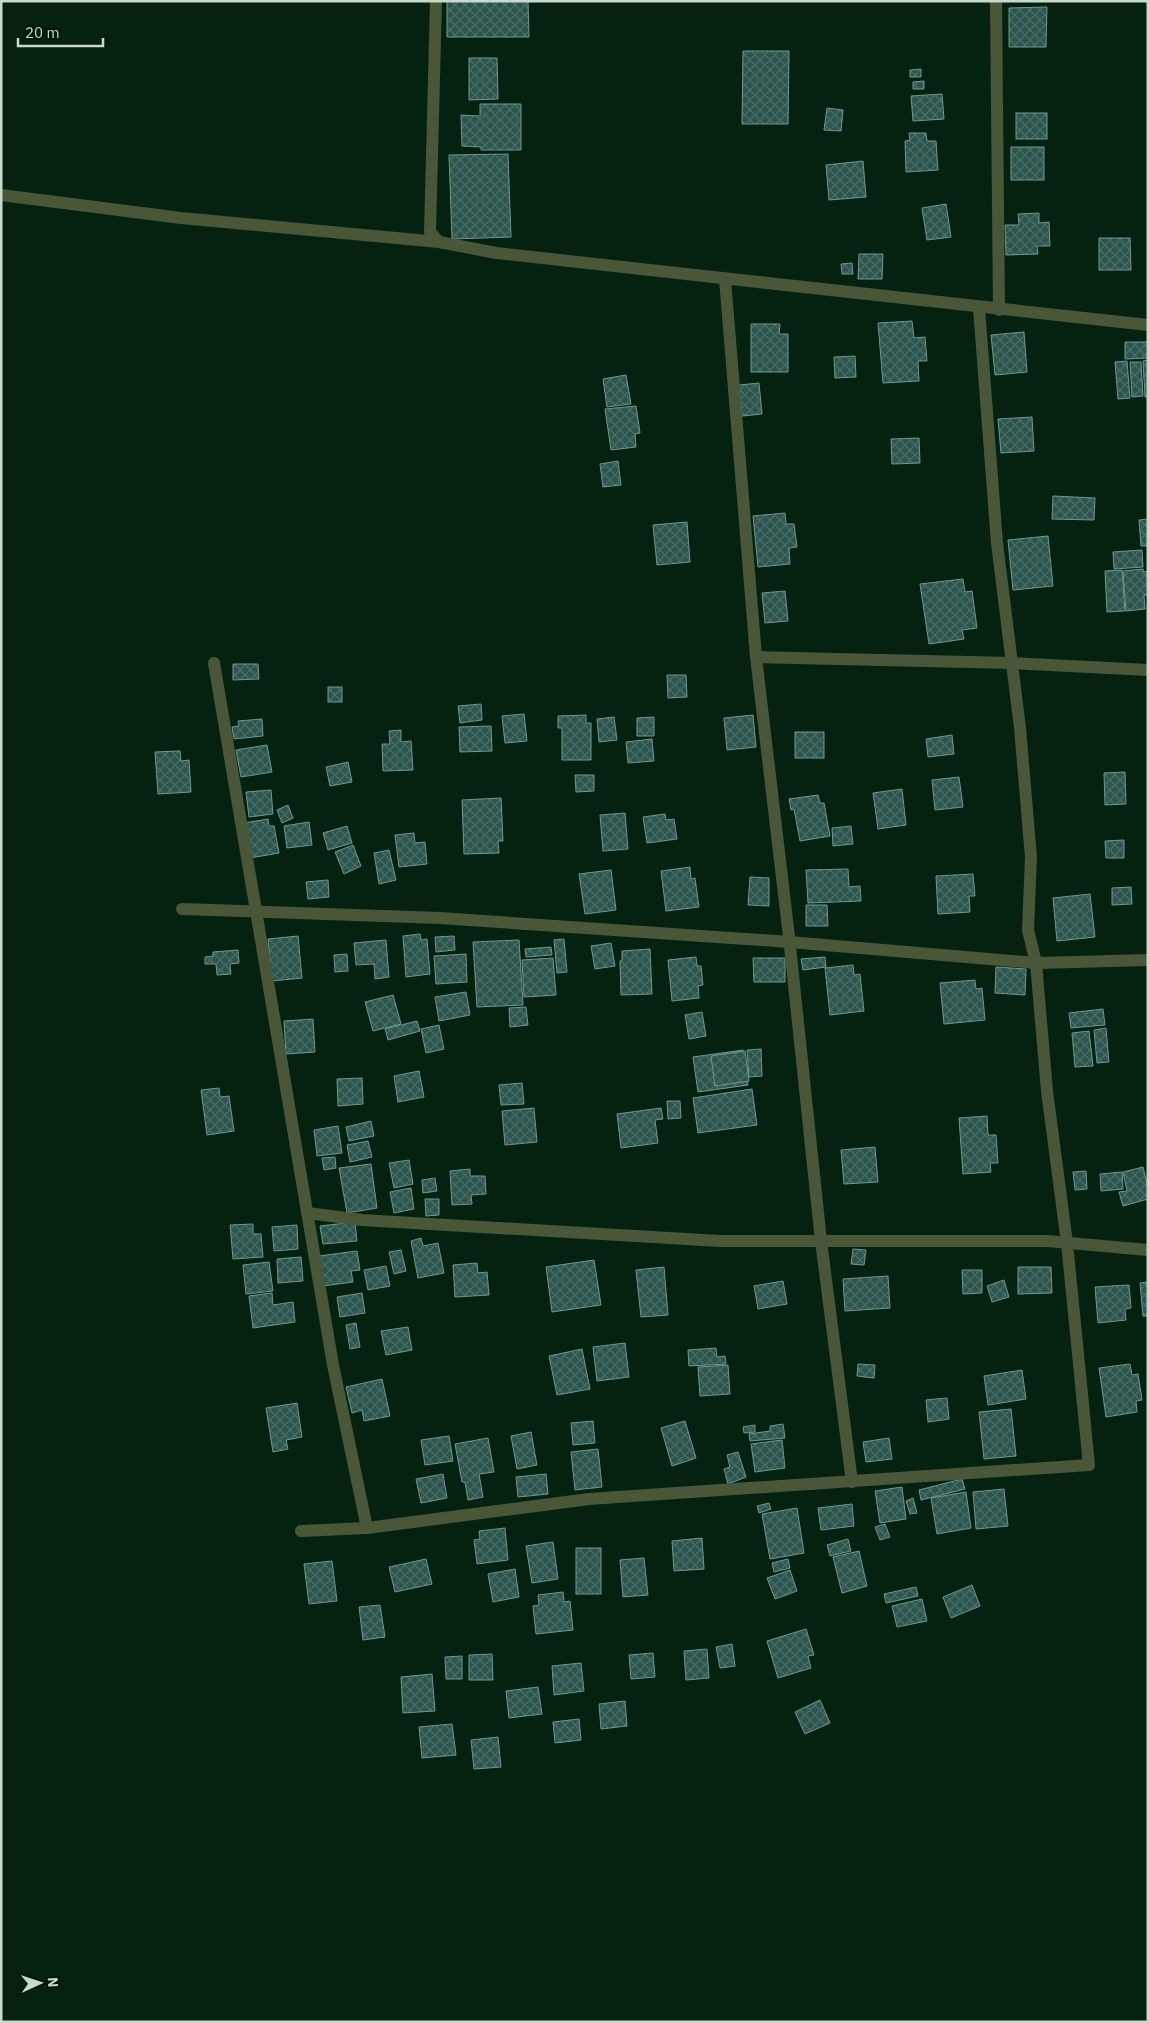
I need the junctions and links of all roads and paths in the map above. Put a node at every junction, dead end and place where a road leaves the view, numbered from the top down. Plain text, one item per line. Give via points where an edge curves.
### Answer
1 (436, 1) edge
2 (996, 1) edge
3 (1, 195) edge
4 (439, 242) junction
5 (725, 278) junction
6 (979, 308) junction
7 (999, 310) junction
8 (1148, 325) edge
9 (756, 657) junction
10 (214, 663) dead end
11 (1012, 663) junction
12 (1148, 670) edge
13 (182, 909) dead end
14 (255, 910) junction
15 (790, 942) junction
16 (1148, 960) edge
17 (1036, 963) junction
18 (307, 1213) junction
19 (821, 1241) junction
20 (1067, 1243) junction
21 (1148, 1250) edge
22 (852, 1482) junction
23 (367, 1528) junction
24 (301, 1531) dead end

1 - 4 street via 430,232
2 - 7 street
3 - 4 street via 180,218
4 - 5 street via 496,253
5 - 6 street
5 - 9 street
6 - 7 street
6 - 11 street via 997,543
7 - 8 street
9 - 11 street
9 - 15 street
10 - 14 street
11 - 12 street
11 - 17 street via 1031,857 1028,930
13 - 14 street
14 - 15 street via 440,918
14 - 18 street
15 - 17 street
15 - 19 street
16 - 17 street
17 - 20 street via 1047,1091
18 - 19 street via 362,1220 720,1241
18 - 23 street via 333,1364
19 - 20 street
19 - 22 street
20 - 21 street
20 - 22 street via 1089,1465
22 - 23 street via 589,1499
23 - 24 street

